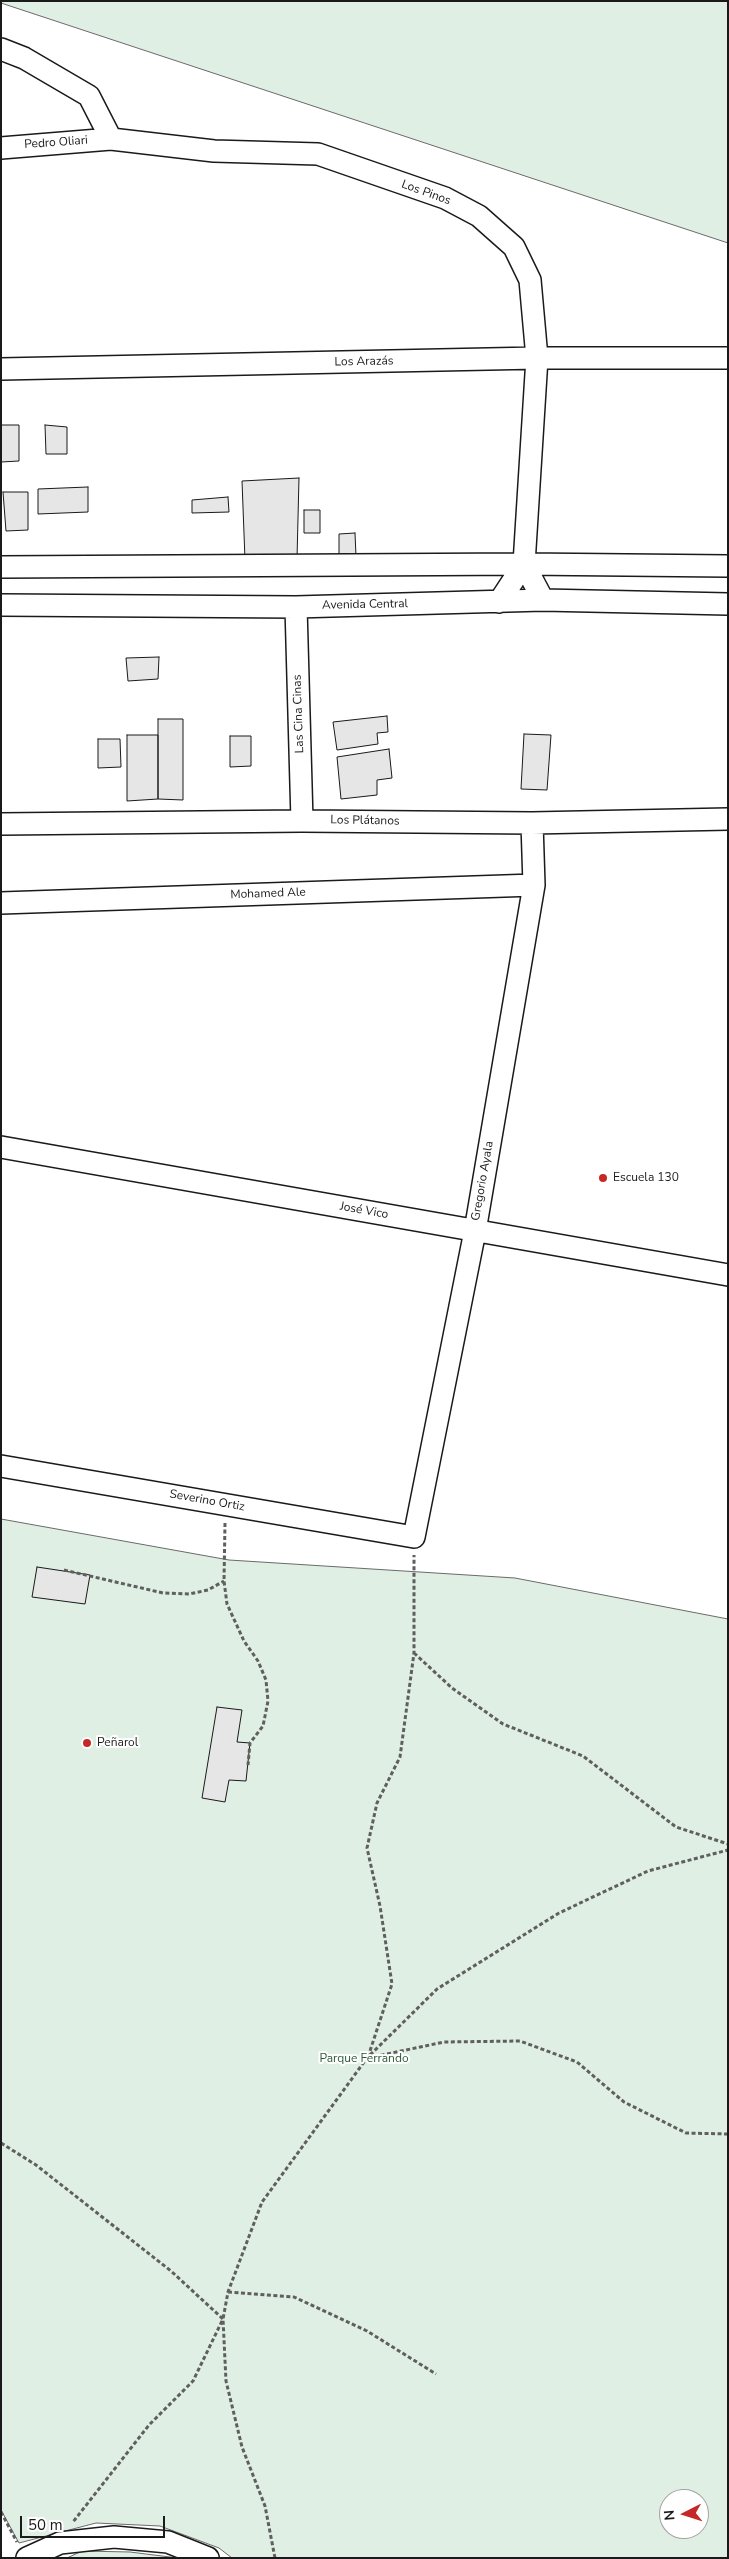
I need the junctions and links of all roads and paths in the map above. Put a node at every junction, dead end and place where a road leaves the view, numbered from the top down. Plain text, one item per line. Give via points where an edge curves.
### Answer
1 (1, 50) edge
2 (111, 139) junction
3 (1, 148) edge
4 (537, 358) junction
5 (728, 358) edge
6 (1, 369) edge
7 (524, 564) junction
8 (728, 566) edge
9 (1, 567) edge
10 (543, 600) junction
11 (500, 602) junction
12 (728, 604) edge
13 (1, 605) edge
14 (296, 607) junction
15 (728, 819) edge
16 (302, 821) junction
17 (532, 823) junction
18 (1, 824) edge
19 (534, 885) junction
20 (1, 902) edge
21 (1, 1147) edge
22 (475, 1231) junction
23 (728, 1275) edge
24 (1, 1466) edge
25 (227, 1505) junction
26 (414, 1537) junction
27 (64, 1570) dead end
28 (224, 1581) junction
29 (414, 1652) junction
30 (248, 1765) dead end
31 (728, 1844) edge
32 (728, 1850) edge
33 (368, 2058) junction
34 (728, 2134) edge
35 (1, 2143) edge
36 (228, 2292) junction
37 (223, 2319) junction
38 (436, 2374) dead end
39 (1, 2512) edge
40 (60, 2543) junction
41 (24, 2554) edge
42 (208, 2558) edge
43 (275, 2558) edge

1 - 2 street via 24,58 89,96
2 - 3 street, Pedro Oliari
2 - 4 street, Los Pinos via 214,151 318,154 445,198 479,216 514,247 530,280
4 - 5 street, Los Arazás
4 - 6 street, Los Arazás
4 - 7 street, Los Pinos
7 - 8 street
7 - 9 street
7 - 10 street
7 - 11 street, Los Pinos
10 - 11 street, Avenida Central
10 - 12 street, Avenida Central
11 - 14 street, Avenida Central
13 - 14 street, Avenida Central
14 - 16 street, Las Cina Cinas
15 - 17 street, Los Plátanos
16 - 17 street, Los Plátanos
16 - 18 street, Los Plátanos
17 - 19 street, Gregorio Ayala
19 - 20 street, Mohamed Ale
19 - 22 street, Gregorio Ayala
21 - 22 street, José Vico
22 - 23 street, José Vico
22 - 26 street, Gregorio Ayala
24 - 25 street, Severino Ortiz
25 - 26 street, Severino Ortiz
25 - 28 path
26 - 29 path
27 - 28 path via 163,1593 189,1594 208,1590
28 - 30 path via 227,1604 266,1680 268,1701 263,1726 250,1743
29 - 31 path via 452,1688 503,1724 583,1756 676,1827
29 - 33 path via 400,1758 377,1804 367,1848 392,1984
32 - 33 path via 648,1871 559,1913 437,1989
33 - 34 path via 444,2042 520,2041 577,2062 624,2102 686,2132
33 - 36 path via 262,2202
35 - 37 path via 36,2165 170,2271
36 - 37 path
36 - 38 path via 294,2297 367,2331
37 - 40 path via 193,2381 149,2425 77,2516
37 - 43 path via 226,2381 242,2447 265,2506
39 - 41 path
40 - 41 street
40 - 42 street via 114,2537 168,2542

